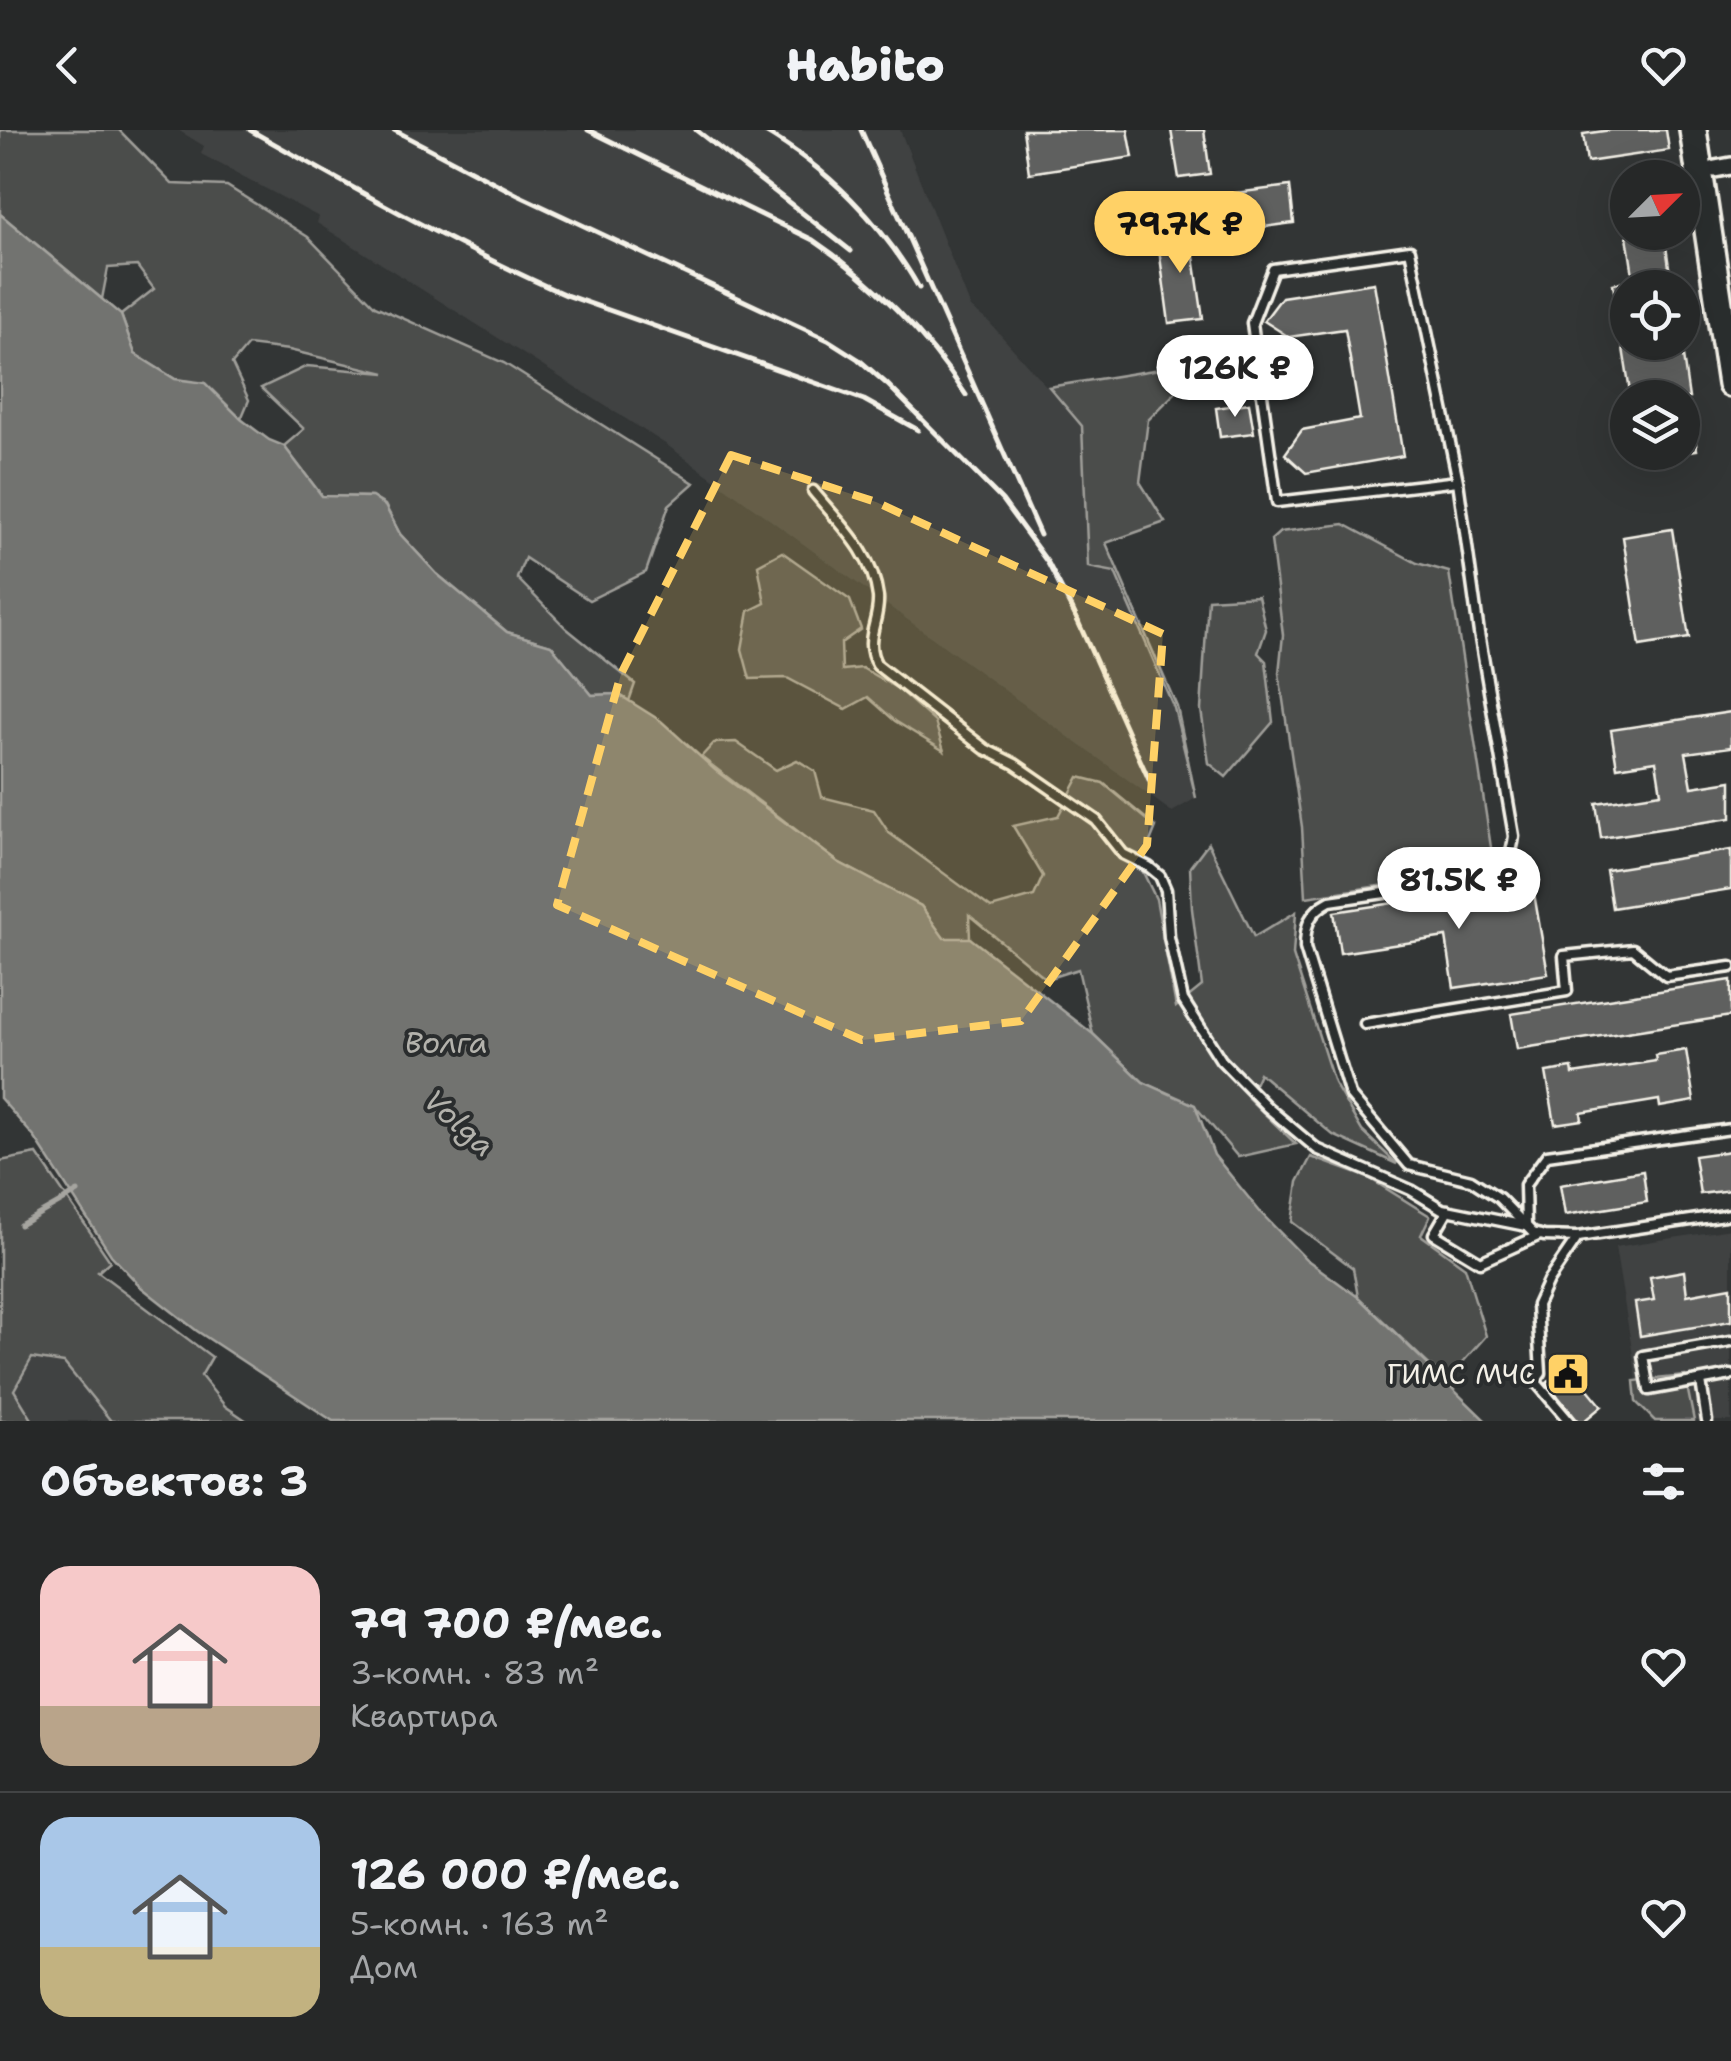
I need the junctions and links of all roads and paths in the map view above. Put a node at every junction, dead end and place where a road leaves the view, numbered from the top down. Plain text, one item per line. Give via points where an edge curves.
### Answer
1 (1693, 130) edge
2 (1710, 130) edge
3 (1723, 168) edge
4 (1731, 276) edge
5 (1731, 384) edge
6 (1458, 481) junction
7 (813, 491) dead end
8 (1731, 966) edge
9 (1365, 1024) dead end
10 (1731, 1129) edge
11 (1448, 1210) junction
12 (1731, 1214) edge
13 (1526, 1226) junction
14 (1540, 1235) junction
15 (1578, 1237) junction
16 (1731, 1341) edge
17 (1731, 1375) edge
18 (1701, 1381) junction
19 (1569, 1421) edge
20 (1707, 1421) edge

1 - 5 main road
2 - 3 main road
3 - 4 main road
6 - 6 lane via 1410,250 1273,270 1252,323 1277,502
6 - 13 lane via 1512,852 1504,867 1480,880 1330,901 1308,920 1306,948 1350,1096 1409,1164 1472,1180
7 - 11 lane via 868,559 878,600 870,636 877,665 985,748 1096,820 1123,854 1160,876 1183,1000 1222,1060 1317,1150
8 - 9 lane via 1666,976 1633,949 1564,956 1567,991
10 - 13 lane via 1547,1155 1525,1185
11 - 13 lane
11 - 14 lane via 1434,1234 1480,1262
12 - 15 lane
13 - 14 lane
14 - 15 lane
15 - 19 lane via 1538,1305 1541,1373 1535,1381
16 - 18 lane via 1643,1356 1649,1390
17 - 18 lane
18 - 20 lane

